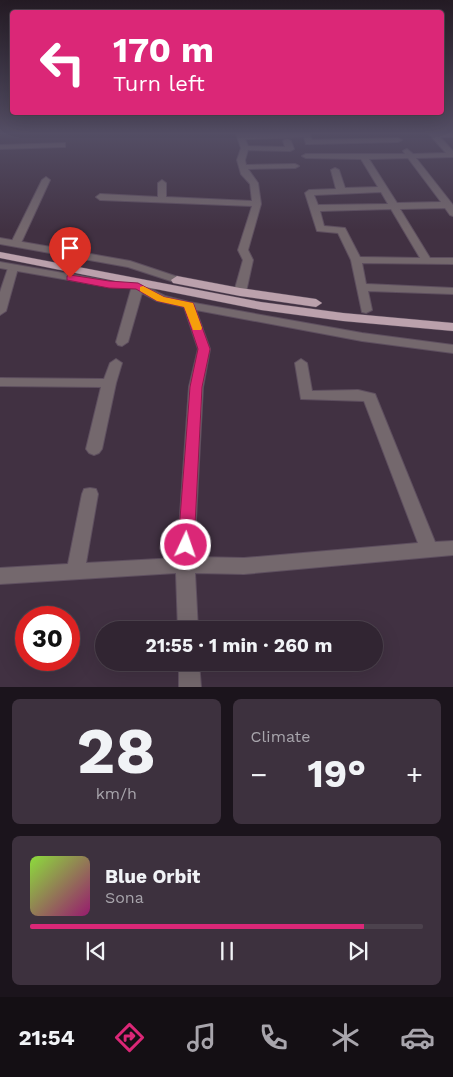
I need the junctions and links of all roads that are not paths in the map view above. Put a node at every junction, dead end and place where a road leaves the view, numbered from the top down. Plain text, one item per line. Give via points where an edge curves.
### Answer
1 (293, 166) edge
2 (369, 166) edge
3 (418, 166) edge
4 (243, 168) joint
5 (336, 170) dead end
6 (46, 180) dead end
7 (162, 183) dead end
8 (383, 189) junction
9 (341, 191) junction
10 (100, 197) dead end
11 (162, 199) junction
12 (257, 204) junction
13 (394, 206) junction
14 (450, 206) edge
15 (315, 208) junction
16 (0, 241) edge
17 (16, 243) junction
18 (0, 248) edge
19 (0, 255) edge
20 (356, 260) junction
21 (427, 261) junction
22 (453, 261) edge
23 (0, 265) edge
24 (13, 268) junction
25 (112, 271) junction
26 (171, 283) junction
27 (138, 286) junction
28 (361, 287) junction
29 (453, 291) edge
30 (240, 292) junction
31 (189, 305) junction
32 (366, 310) junction
33 (0, 311) edge
34 (453, 318) edge
35 (453, 327) edge
36 (122, 342) dead end
37 (453, 349) edge
38 (116, 363) dead end
39 (301, 363) dead end
40 (0, 382) edge
41 (109, 383) junction
42 (94, 449) dead end
43 (90, 494) dead end
44 (453, 548) edge
45 (429, 549) junction
46 (185, 565) junction
47 (76, 571) junction
48 (0, 576) edge
49 (188, 621) edge
50 (189, 671) edge
51 (190, 687) edge

1 - 4 street
2 - 8 street
3 - 14 street
4 - 12 street via 254,183
5 - 9 street
6 - 17 street
7 - 11 street
8 - 9 street
8 - 13 street
9 - 15 street via 309,193
10 - 11 street
11 - 12 street
12 - 30 street via 243,250 248,260
13 - 14 street
13 - 15 street
13 - 21 street
15 - 20 street via 320,229 342,230
16 - 17 street
17 - 26 street via 130,264
18 - 25 highway
19 - 25 highway
20 - 21 street
20 - 28 street
21 - 22 street
23 - 24 street
24 - 27 street
24 - 33 street
25 - 26 highway
26 - 27 street
26 - 30 highway
26 - 35 highway via 234,302
27 - 31 street via 161,299
27 - 36 street
28 - 29 street
28 - 32 street
30 - 32 highway
31 - 37 street via 362,337
31 - 46 street via 204,349 196,387
32 - 34 highway
38 - 41 street
39 - 45 street via 306,396 370,397
40 - 41 street
41 - 42 street
43 - 47 street
44 - 45 street
45 - 46 street via 244,566
46 - 47 street
46 - 49 street
47 - 48 street
50 - 51 street

